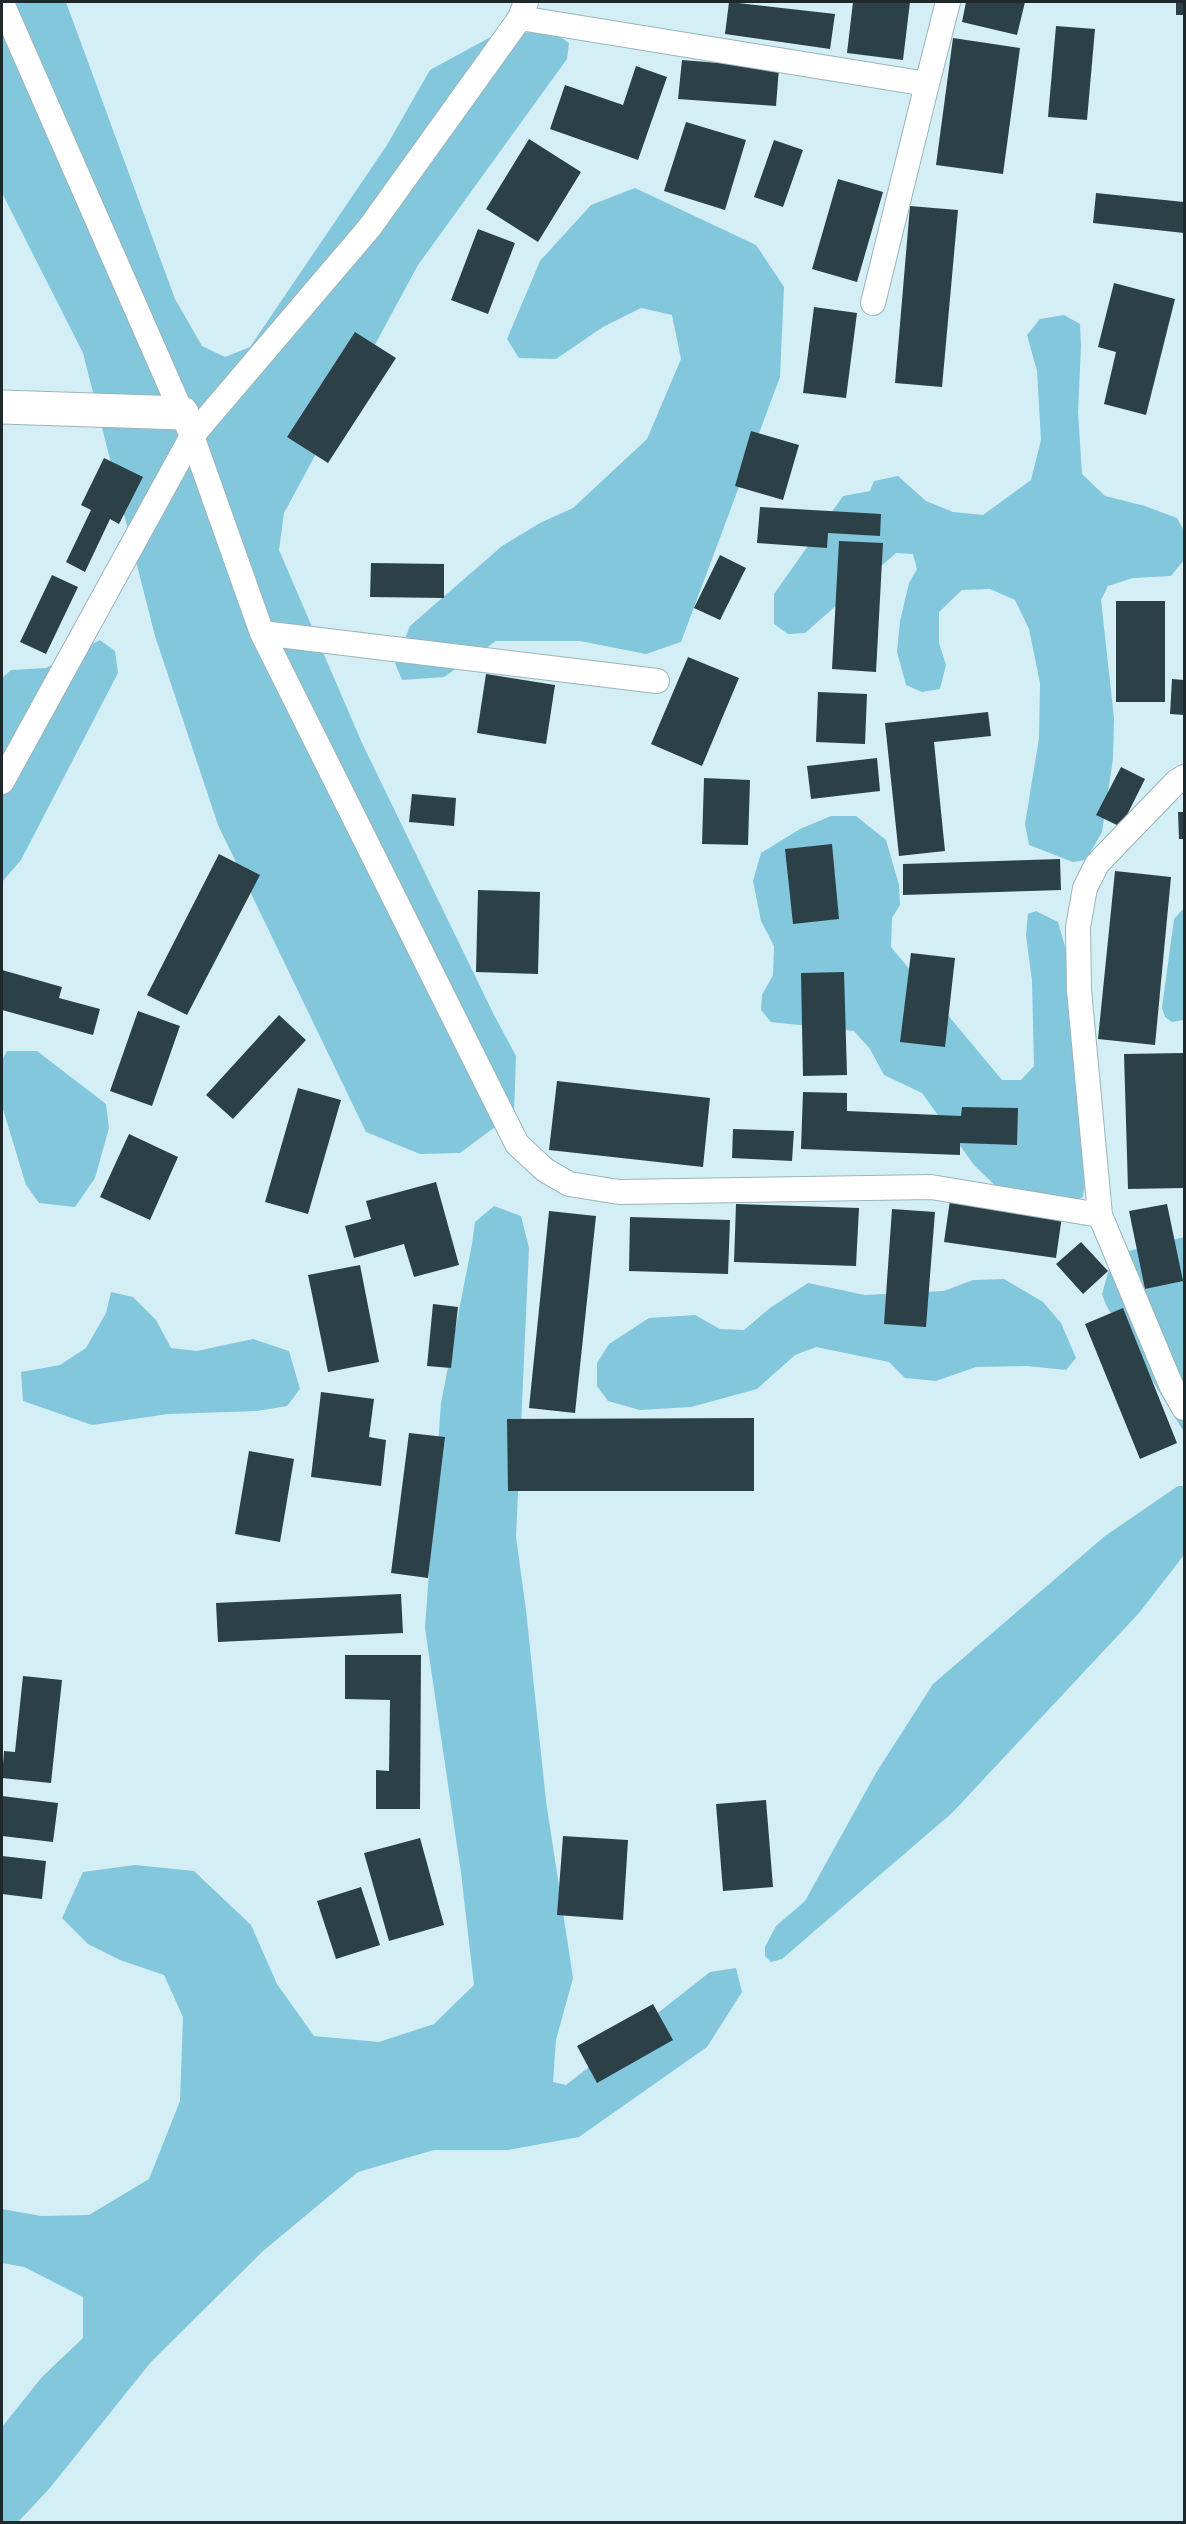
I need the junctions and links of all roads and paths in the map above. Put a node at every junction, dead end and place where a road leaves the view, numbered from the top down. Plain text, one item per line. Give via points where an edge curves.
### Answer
1 (948, 2) edge
2 (2, 3) edge
3 (523, 10) edge
4 (927, 84) junction
5 (873, 303) dead end
6 (2, 407) edge
7 (187, 424) junction
8 (262, 633) junction
9 (657, 681) dead end
10 (1185, 777) edge
11 (2, 782) edge
12 (1100, 1215) junction
13 (1185, 1408) edge

1 - 4 lane
2 - 7 lane
3 - 4 lane
3 - 7 lane via 370,228
4 - 5 lane
6 - 7 street
7 - 8 lane
7 - 11 lane
8 - 9 lane
8 - 12 lane via 517,1144 545,1170 569,1184 619,1192 931,1187
10 - 12 lane via 1097,864 1085,888 1078,927 1079,990
12 - 13 lane via 1171,1385

